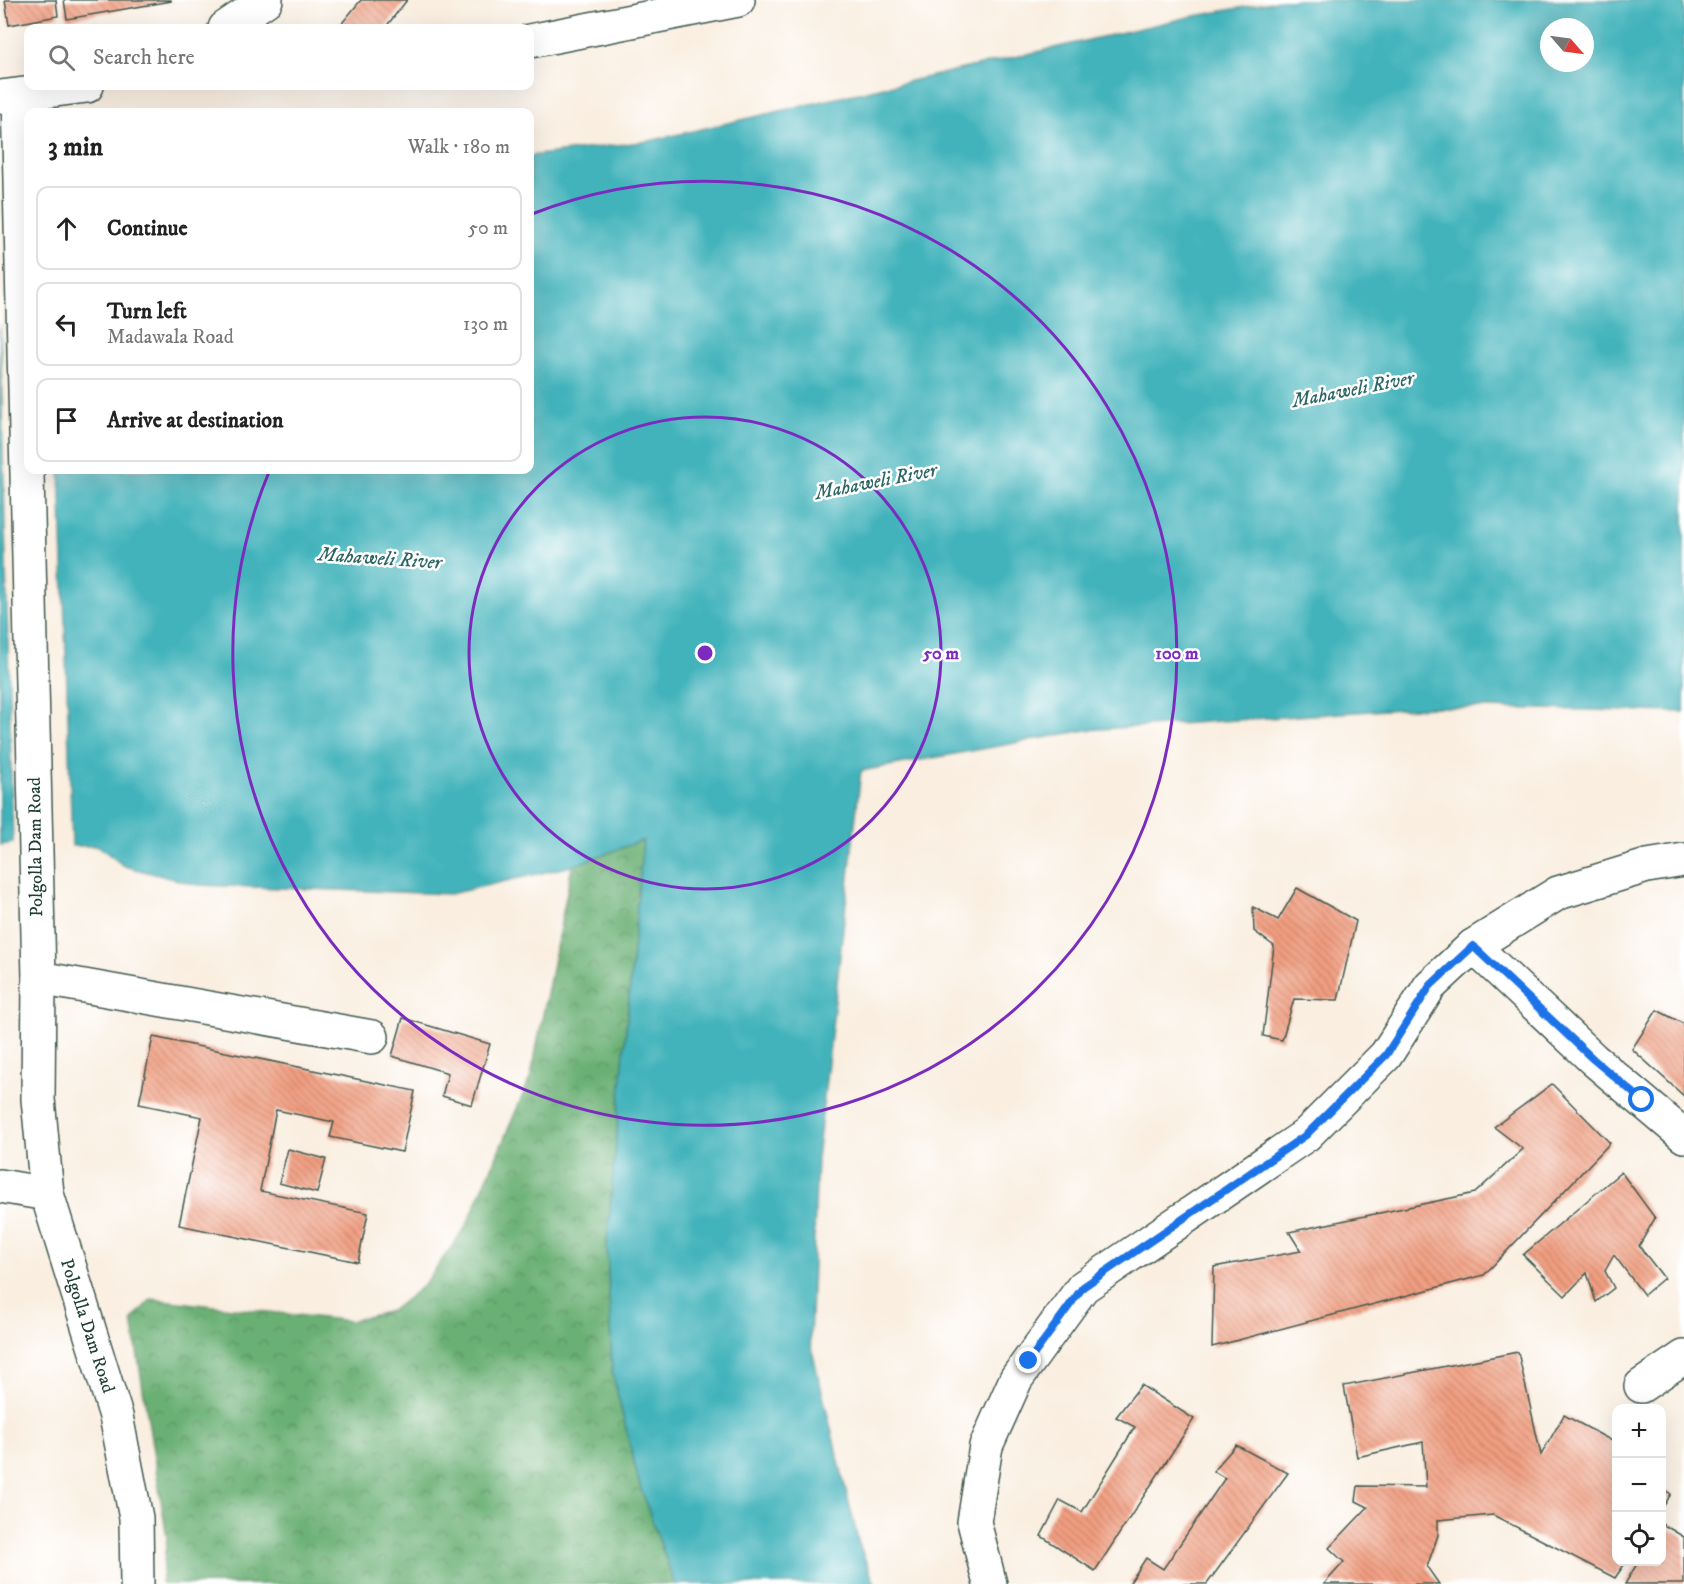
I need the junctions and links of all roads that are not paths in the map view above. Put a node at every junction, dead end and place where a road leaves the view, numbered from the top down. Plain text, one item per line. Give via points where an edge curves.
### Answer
1 (266, 0) edge
2 (738, 0) edge
3 (231, 24) edge
4 (534, 40) edge
5 (59, 90) edge
6 (9, 97) edge
7 (24, 330) edge
8 (27, 474) edge
9 (1684, 860) edge
10 (1473, 946) junction
11 (39, 978) junction
12 (372, 1037) dead end
13 (1684, 1136) edge
14 (0, 1186) edge
15 (47, 1194) junction
16 (1684, 1358) edge
17 (1641, 1386) dead end
18 (137, 1584) edge
19 (990, 1584) edge

1 - 3 main road
2 - 4 main road
5 - 6 main road
6 - 7 main road, Polgolla Dam Road via 20,148
8 - 11 main road, Polgolla Dam Road
9 - 10 main road via 1647,866 1558,893
10 - 13 main road via 1593,1059
10 - 19 main road via 1430,986 1386,1055 1306,1135 1083,1287 1016,1379 986,1446 974,1522
11 - 12 main road
11 - 15 main road, Polgolla Dam Road via 38,1099
14 - 15 main road
15 - 18 main road, Polgolla Dam Road via 116,1416 136,1518
16 - 17 main road

